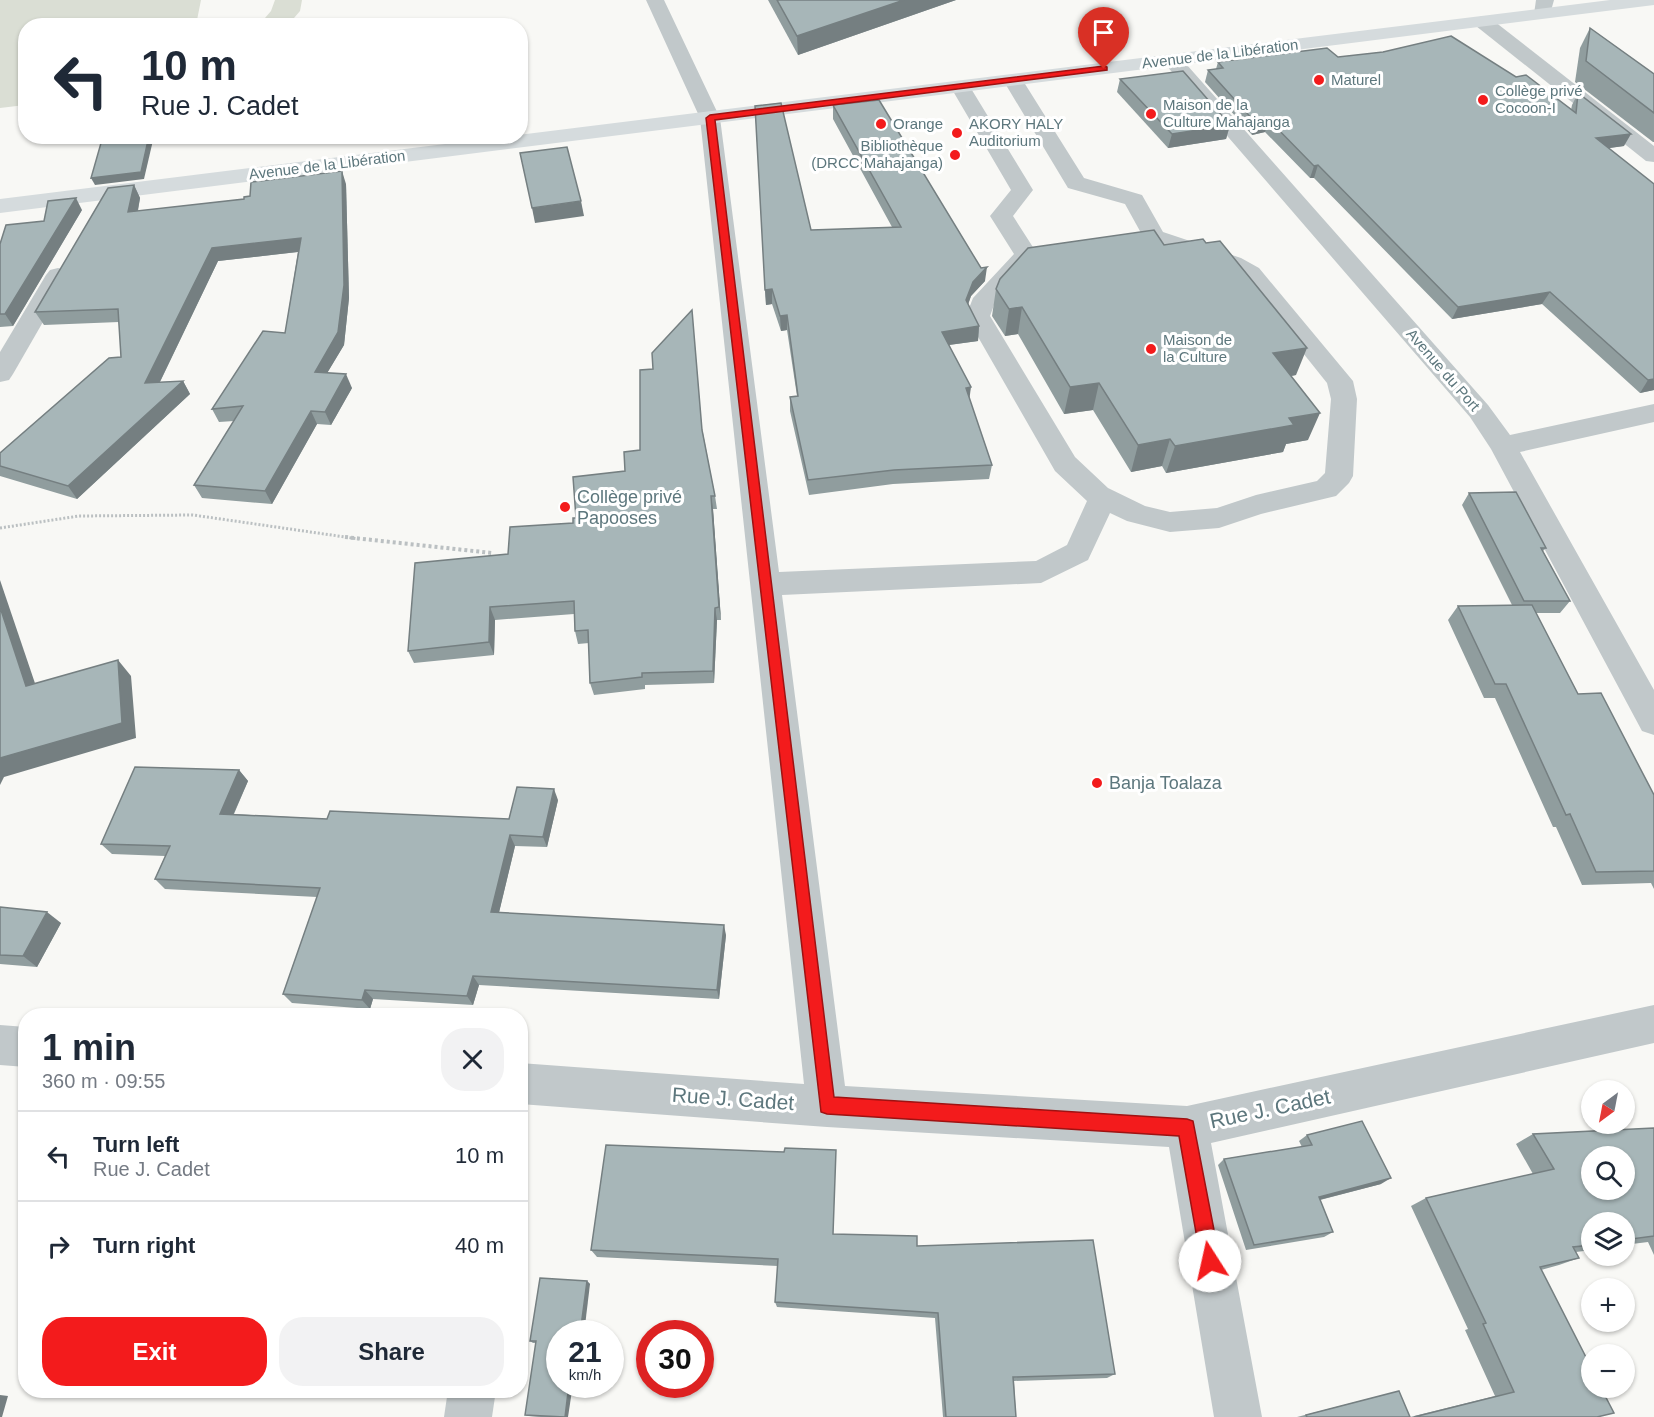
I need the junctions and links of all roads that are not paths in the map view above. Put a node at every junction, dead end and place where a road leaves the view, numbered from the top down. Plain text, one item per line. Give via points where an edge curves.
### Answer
1 (655, 0) edge
2 (1654, 0) edge
3 (1544, 7) edge
4 (1483, 22) junction
5 (1172, 60) junction
6 (1013, 80) junction
7 (960, 87) junction
8 (710, 118) junction
9 (528, 143) edge
10 (523, 144) edge
11 (1654, 156) edge
12 (1049, 186) junction
13 (0, 206) edge
14 (71, 253) edge
15 (0, 374) edge
16 (1654, 413) edge
17 (1503, 446) junction
18 (1103, 498) junction
19 (765, 584) junction
20 (1654, 721) edge
21 (1654, 1024) edge
22 (0, 1045) edge
23 (18, 1046) edge
24 (528, 1084) edge
25 (827, 1106) junction
26 (1187, 1127) junction
27 (471, 1398) edge
28 (468, 1417) edge
29 (1238, 1417) edge

1 - 8 street
2 - 3 main road, Avenue de la Libération
3 - 4 main road, Avenue de la Libération
4 - 5 main road, Avenue de la Libération
4 - 11 street
5 - 6 main road, Avenue de la Libération
5 - 17 street, Avenue du Port via 1479,411
6 - 7 main road, Avenue de la Libération
6 - 12 street
7 - 8 main road, Avenue de la Libération
7 - 12 street
8 - 9 main road, Avenue de la Libération
8 - 19 street
10 - 13 main road, Avenue de la Libération via 100,203
12 - 18 street via 1001,216 1037,253 982,303 978,316 1065,464
12 - 18 street via 1134,200 1142,238 1233,263 1251,273 1340,381 1344,399 1339,476 1326,489 1219,518 1170,522 1137,514
14 - 15 street
16 - 17 street
17 - 20 street, Avenue du Port
18 - 19 street via 1078,552 1041,572
19 - 25 street
21 - 26 street, Rue J. Cadet
22 - 23 street
24 - 25 street, Rue J. Cadet
25 - 26 street, Rue J. Cadet
26 - 29 street
27 - 28 street

